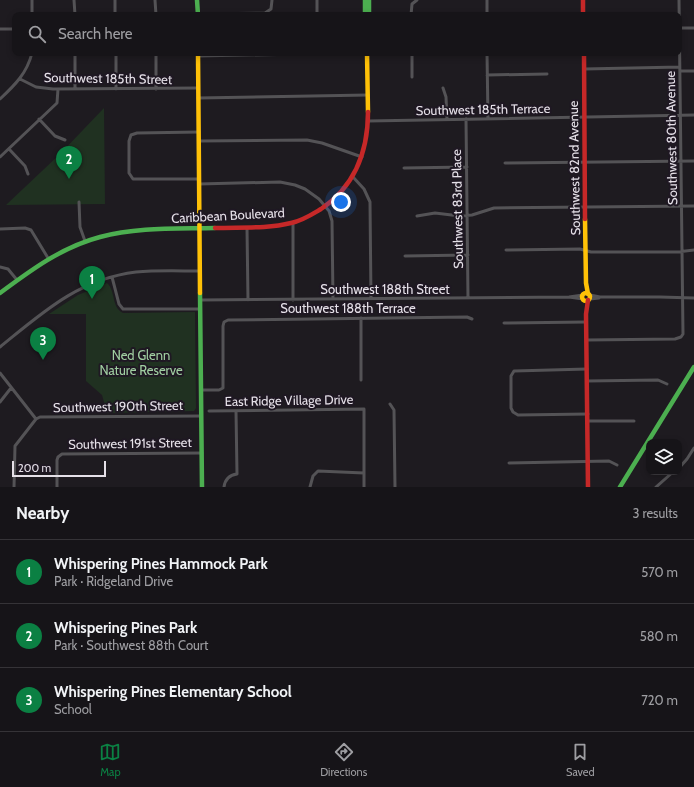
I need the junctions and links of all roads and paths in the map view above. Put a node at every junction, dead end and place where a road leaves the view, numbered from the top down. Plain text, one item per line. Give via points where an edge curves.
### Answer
1 (32, 0) edge
2 (74, 0) edge
3 (115, 0) edge
4 (155, 0) edge
5 (197, 0) edge
6 (272, 0) edge
7 (317, 0) edge
8 (365, 0) edge
9 (369, 0) edge
10 (487, 0) edge
11 (583, 0) edge
12 (679, 0) edge
13 (415, 1) edge
14 (32, 12) edge
15 (74, 12) edge
16 (115, 12) edge
17 (156, 12) edge
18 (198, 12) edge
19 (267, 12) edge
20 (317, 12) edge
21 (365, 12) edge
22 (369, 12) edge
23 (411, 12) edge
24 (487, 12) edge
25 (583, 12) edge
26 (679, 12) edge
27 (682, 26) edge
28 (694, 28) edge
29 (0, 29) edge
30 (12, 29) edge
31 (31, 56) edge
32 (75, 56) edge
33 (116, 56) edge
34 (156, 56) edge
35 (198, 56) edge
36 (367, 56) edge
37 (412, 56) edge
38 (487, 56) edge
39 (584, 56) edge
40 (680, 56) edge
41 (584, 69) junction
42 (680, 69) junction
43 (694, 71) edge
44 (547, 74) dead end
45 (487, 75) junction
46 (412, 77) dead end
47 (20, 78) junction
48 (198, 88) junction
49 (443, 88) dead end
50 (58, 89) junction
51 (75, 89) junction
52 (116, 89) junction
53 (156, 89) junction
54 (368, 95) junction
55 (198, 98) junction
56 (0, 99) edge
57 (681, 115) junction
58 (694, 115) edge
59 (584, 117) junction
60 (39, 119) junction
61 (447, 119) junction
62 (466, 119) junction
63 (488, 119) junction
64 (368, 121) junction
65 (199, 132) junction
66 (64, 140) dead end
67 (199, 141) junction
68 (9, 149) junction
69 (0, 157) edge
70 (363, 157) junction
71 (681, 161) junction
72 (694, 161) edge
73 (585, 162) junction
74 (505, 163) dead end
75 (467, 167) junction
76 (404, 168) dead end
77 (28, 174) dead end
78 (353, 178) junction
79 (199, 182) junction
80 (79, 202) dead end
81 (682, 206) junction
82 (694, 206) edge
83 (325, 207) junction
84 (585, 207) junction
85 (417, 216) dead end
86 (467, 216) junction
87 (292, 223) junction
88 (200, 228) junction
89 (247, 228) junction
90 (0, 229) edge
91 (85, 241) junction
92 (506, 250) dead end
93 (694, 250) edge
94 (586, 251) junction
95 (682, 251) junction
96 (468, 255) junction
97 (405, 256) dead end
98 (48, 258) junction
99 (0, 267) edge
100 (200, 271) junction
101 (112, 277) junction
102 (17, 280) junction
103 (0, 293) edge
104 (586, 297) junction
105 (468, 298) junction
106 (682, 298) junction
107 (694, 298) edge
108 (333, 299) junction
109 (371, 299) junction
110 (200, 300) junction
111 (248, 300) junction
112 (293, 300) junction
113 (200, 309) junction
114 (361, 318) junction
115 (472, 319) dead end
116 (587, 322) junction
117 (504, 323) dead end
118 (587, 340) junction
119 (0, 347) edge
120 (694, 367) edge
121 (587, 369) junction
122 (0, 373) edge
123 (361, 380) dead end
124 (588, 381) junction
125 (667, 384) dead end
126 (11, 388) junction
127 (201, 390) junction
128 (0, 402) edge
129 (390, 404) dead end
130 (209, 411) dead end
131 (236, 411) junction
132 (588, 414) junction
133 (201, 416) junction
134 (36, 419) junction
135 (634, 420) dead end
136 (588, 421) junction
137 (694, 448) edge
138 (202, 453) junction
139 (588, 461) junction
140 (508, 463) dead end
141 (617, 465) dead end
142 (682, 465) edge
143 (364, 473) junction
144 (670, 475) edge
145 (14, 487) edge
146 (57, 487) edge
147 (202, 487) edge
148 (224, 487) edge
149 (310, 487) edge
150 (364, 487) edge
151 (395, 487) edge
152 (588, 487) edge
153 (620, 487) edge
154 (656, 487) edge

1 - 14 street
2 - 15 street
3 - 16 street
4 - 17 street
5 - 18 street
6 - 19 street via 271,9
7 - 20 street
8 - 21 street
9 - 22 street
10 - 24 street
11 - 25 street
12 - 26 street, Southwest 80th Avenue
13 - 23 street via 411,6
27 - 28 street
29 - 30 street
31 - 47 street
32 - 51 street
33 - 52 street
34 - 53 street
35 - 48 street
36 - 54 street, Caribbean Boulevard
37 - 46 street
38 - 45 street
39 - 41 street, Southwest 82nd Avenue
40 - 42 street, Southwest 80th Avenue
41 - 42 street
41 - 59 street, Southwest 82nd Avenue
42 - 43 street
42 - 57 street, Southwest 80th Avenue
44 - 45 street
45 - 63 street
47 - 50 street, Southwest 185th Street via 36,86
47 - 56 street
48 - 53 street, Southwest 185th Street
48 - 55 street
49 - 61 street
50 - 51 street, Southwest 185th Street
50 - 60 street via 57,103
51 - 52 street, Southwest 185th Street
52 - 53 street, Southwest 185th Street
54 - 55 street
54 - 64 street, Caribbean Boulevard
55 - 65 street
57 - 58 street, Southwest 185th Terrace
57 - 59 street, Southwest 185th Terrace
57 - 71 street, Southwest 80th Avenue
59 - 63 street, Southwest 185th Terrace
59 - 73 street, Southwest 82nd Avenue
60 - 66 street via 55,136
60 - 68 street
61 - 62 street, Southwest 185th Terrace
61 - 64 street, Southwest 185th Terrace
62 - 63 street, Southwest 185th Terrace
62 - 75 street, Southwest 83rd Place
64 - 70 street, Caribbean Boulevard
65 - 67 street
65 - 79 street via 136,133 129,141 129,173 132,178
67 - 70 street via 307,140
67 - 79 street
68 - 69 street
68 - 77 street via 25,166
70 - 78 street, Caribbean Boulevard
71 - 72 street
71 - 73 street
71 - 81 street, Southwest 80th Avenue
73 - 74 street
73 - 84 street, Southwest 82nd Avenue
75 - 76 street
75 - 86 street, Southwest 83rd Place
78 - 83 street, Caribbean Boulevard
78 - 109 street via 364,189 370,202
79 - 83 street via 289,183 308,191
79 - 88 street
80 - 91 street via 80,227
81 - 82 street
81 - 84 street
81 - 95 street, Southwest 80th Avenue
83 - 87 street, Caribbean Boulevard via 307,218
83 - 108 street via 332,221
84 - 86 street via 494,208
84 - 94 street, Southwest 82nd Avenue
85 - 86 street via 435,213
86 - 96 street, Southwest 83rd Place
87 - 89 street, Caribbean Boulevard
87 - 112 street
88 - 89 street, Caribbean Boulevard
88 - 91 street, Caribbean Boulevard via 131,231
88 - 100 street
89 - 111 street
90 - 98 street via 31,230
91 - 98 street, Caribbean Boulevard
92 - 94 street
93 - 95 street
94 - 95 street
94 - 104 street, Southwest 82nd Avenue
95 - 106 street, Southwest 80th Avenue
96 - 97 street
96 - 105 street, Southwest 83rd Place
98 - 102 street, Caribbean Boulevard
99 - 102 street via 8,269
100 - 101 street via 145,271
100 - 110 street
101 - 113 street via 119,304 123,309
101 - 119 street via 61,299
102 - 103 street, Caribbean Boulevard
104 - 105 street, Southwest 188th Street
104 - 106 street, Southwest 188th Street
104 - 116 street, Southwest 82nd Avenue
105 - 109 street, Southwest 188th Street
106 - 107 street, Southwest 188th Street
106 - 118 street via 684,330 681,337
108 - 109 street, Southwest 188th Street
108 - 112 street, Southwest 188th Street
110 - 111 street, Southwest 188th Street
110 - 113 street
111 - 112 street, Southwest 188th Street
113 - 127 street
114 - 115 street, Southwest 188th Terrace
114 - 123 street
114 - 127 street, Southwest 188th Terrace via 230,319 222,326 222,388
116 - 117 street
116 - 118 street, Southwest 82nd Avenue
118 - 121 street, Southwest 82nd Avenue
120 - 153 street
121 - 124 street, Southwest 82nd Avenue
121 - 132 street via 513,372 511,408 518,415
122 - 126 street
124 - 125 street via 658,380
124 - 132 street, Southwest 82nd Avenue
126 - 128 street
126 - 134 street
127 - 133 street
129 - 151 street via 394,410
130 - 131 street, East Ridge Village Drive
131 - 143 street, East Ridge Village Drive via 364,409
131 - 148 street via 237,474 228,478
132 - 136 street, Southwest 82nd Avenue
133 - 134 street, Southwest 190th Street
133 - 138 street
134 - 145 street via 15,446
135 - 136 street
136 - 139 street, Southwest 82nd Avenue
137 - 142 street
138 - 146 street, Southwest 191st Street via 63,454 57,461
138 - 147 street
139 - 140 street
139 - 141 street via 609,461
139 - 152 street, Southwest 82nd Avenue
143 - 149 street via 317,472 312,477
143 - 150 street, East Ridge Village Drive
144 - 154 street

